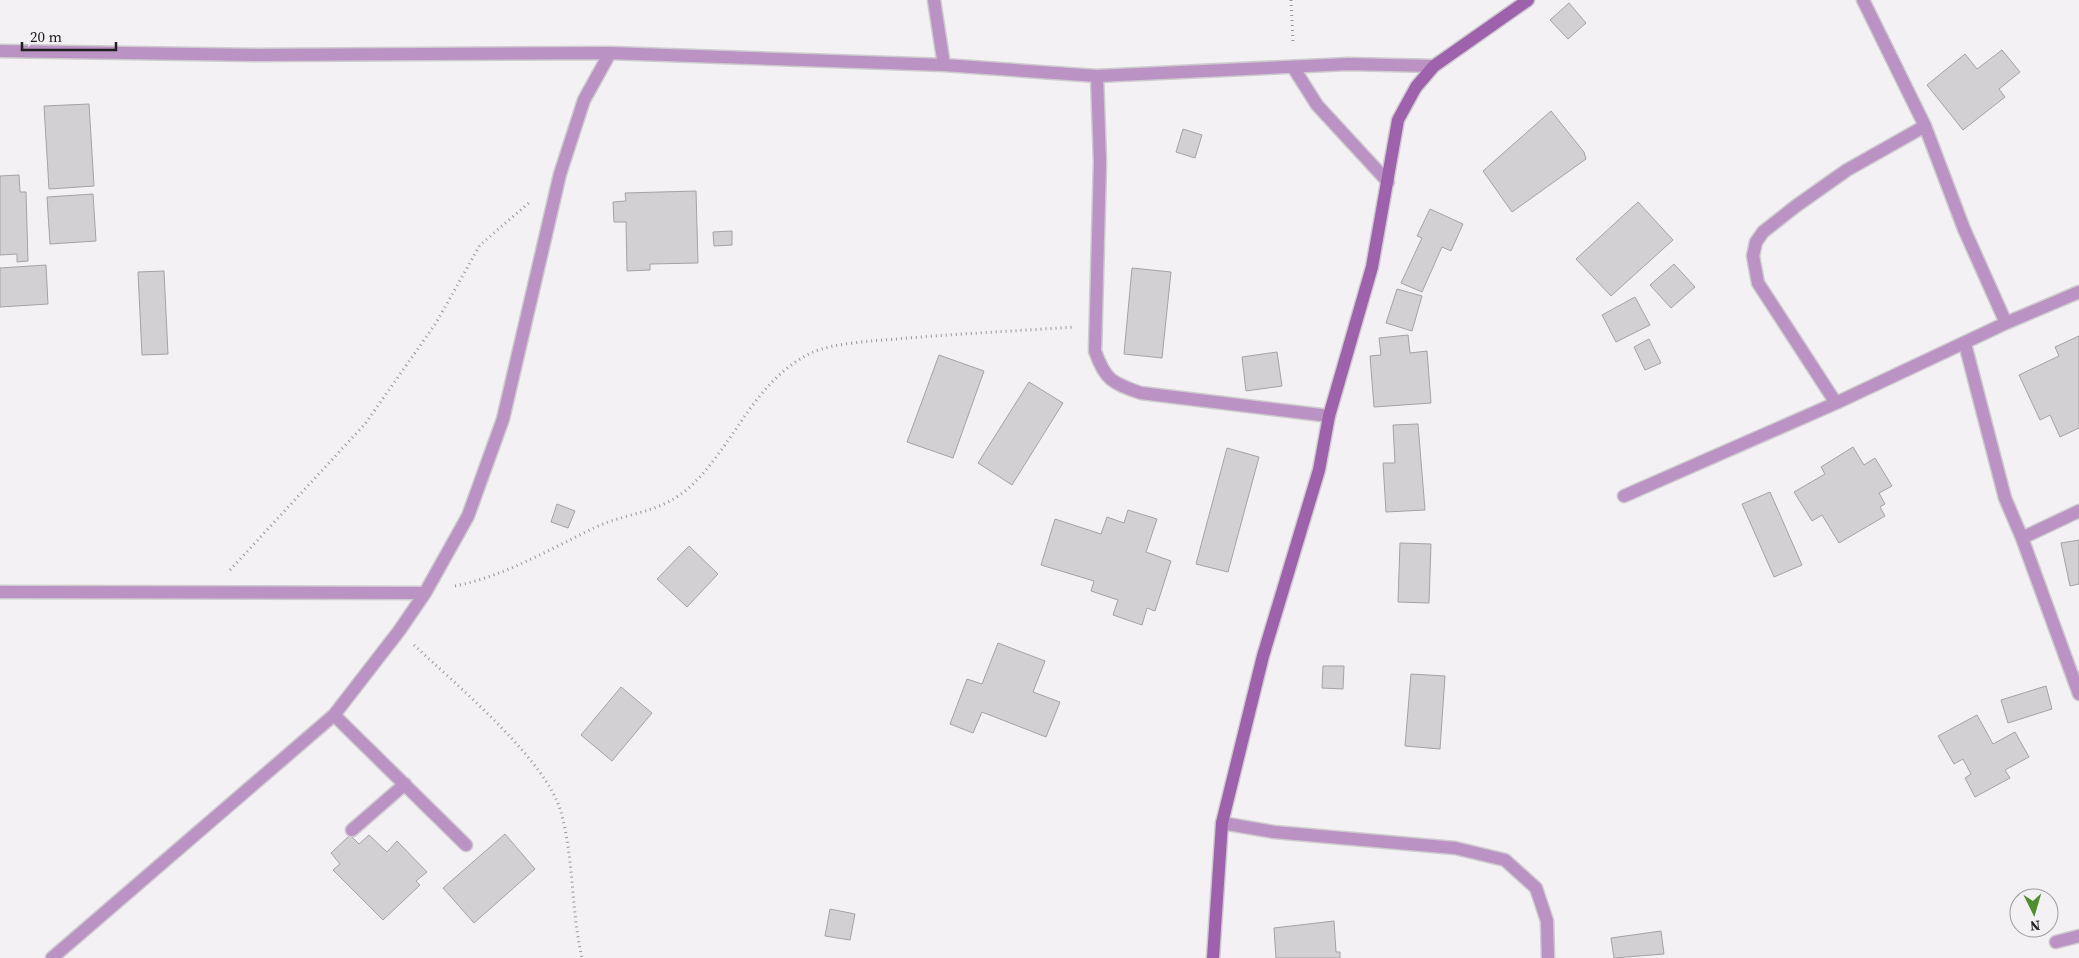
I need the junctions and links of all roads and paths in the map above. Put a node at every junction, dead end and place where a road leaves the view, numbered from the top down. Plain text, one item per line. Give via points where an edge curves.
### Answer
1 (934, 0) edge
2 (1291, 0) edge
3 (1528, 0) edge
4 (1863, 0) edge
5 (0, 51) edge
6 (610, 53) junction
7 (944, 66) junction
8 (1434, 66) junction
9 (1293, 67) junction
10 (1098, 76) junction
11 (1925, 126) junction
12 (560, 174) junction
13 (1388, 182) junction
14 (2079, 292) edge
15 (2006, 323) junction
16 (1095, 326) junction
17 (1964, 344) junction
18 (1836, 403) junction
19 (1329, 416) junction
20 (1624, 496) dead end
21 (2079, 511) edge
22 (2022, 538) junction
23 (0, 592) edge
24 (209, 593) junction
25 (425, 593) junction
26 (399, 631) junction
27 (2079, 694) edge
28 (334, 715) junction
29 (404, 784) junction
30 (1222, 823) junction
31 (352, 830) dead end
32 (466, 845) dead end
33 (2079, 936) edge
34 (2056, 942) dead end
35 (52, 958) edge
36 (582, 958) edge
37 (1212, 958) edge
38 (1548, 958) edge

1 - 7 street
2 - 9 path
3 - 8 street
4 - 11 street
5 - 6 street via 256,55
6 - 7 street
6 - 12 street via 584,100
7 - 10 street
8 - 9 street via 1348,64
8 - 13 street via 1416,88 1398,120
9 - 10 street
9 - 13 street via 1317,106
10 - 16 street via 1099,253
11 - 15 street via 1964,229
11 - 18 street via 1847,170 1763,232 1756,242 1752,256 1758,283
12 - 24 path via 480,245 427,337 365,424
12 - 25 street via 503,419 468,516
13 - 19 street via 1372,267
14 - 15 street
15 - 17 street
16 - 19 street via 1095,351 1103,373 1116,385 1141,393
16 - 25 path via 858,342 813,352 779,374 697,480 671,502 596,527 501,573
17 - 18 street
17 - 22 street via 2005,498
18 - 20 street
19 - 30 street via 1319,470 1263,656
21 - 22 street
22 - 27 street
23 - 24 street
24 - 25 street
25 - 26 street
26 - 28 street
26 - 36 path via 498,725 539,770 552,792 560,810 567,843 575,924
28 - 29 street
28 - 35 street
29 - 31 street
29 - 32 street
30 - 37 street
30 - 38 street via 1274,832 1455,848 1505,860 1536,888 1547,921
33 - 34 street

